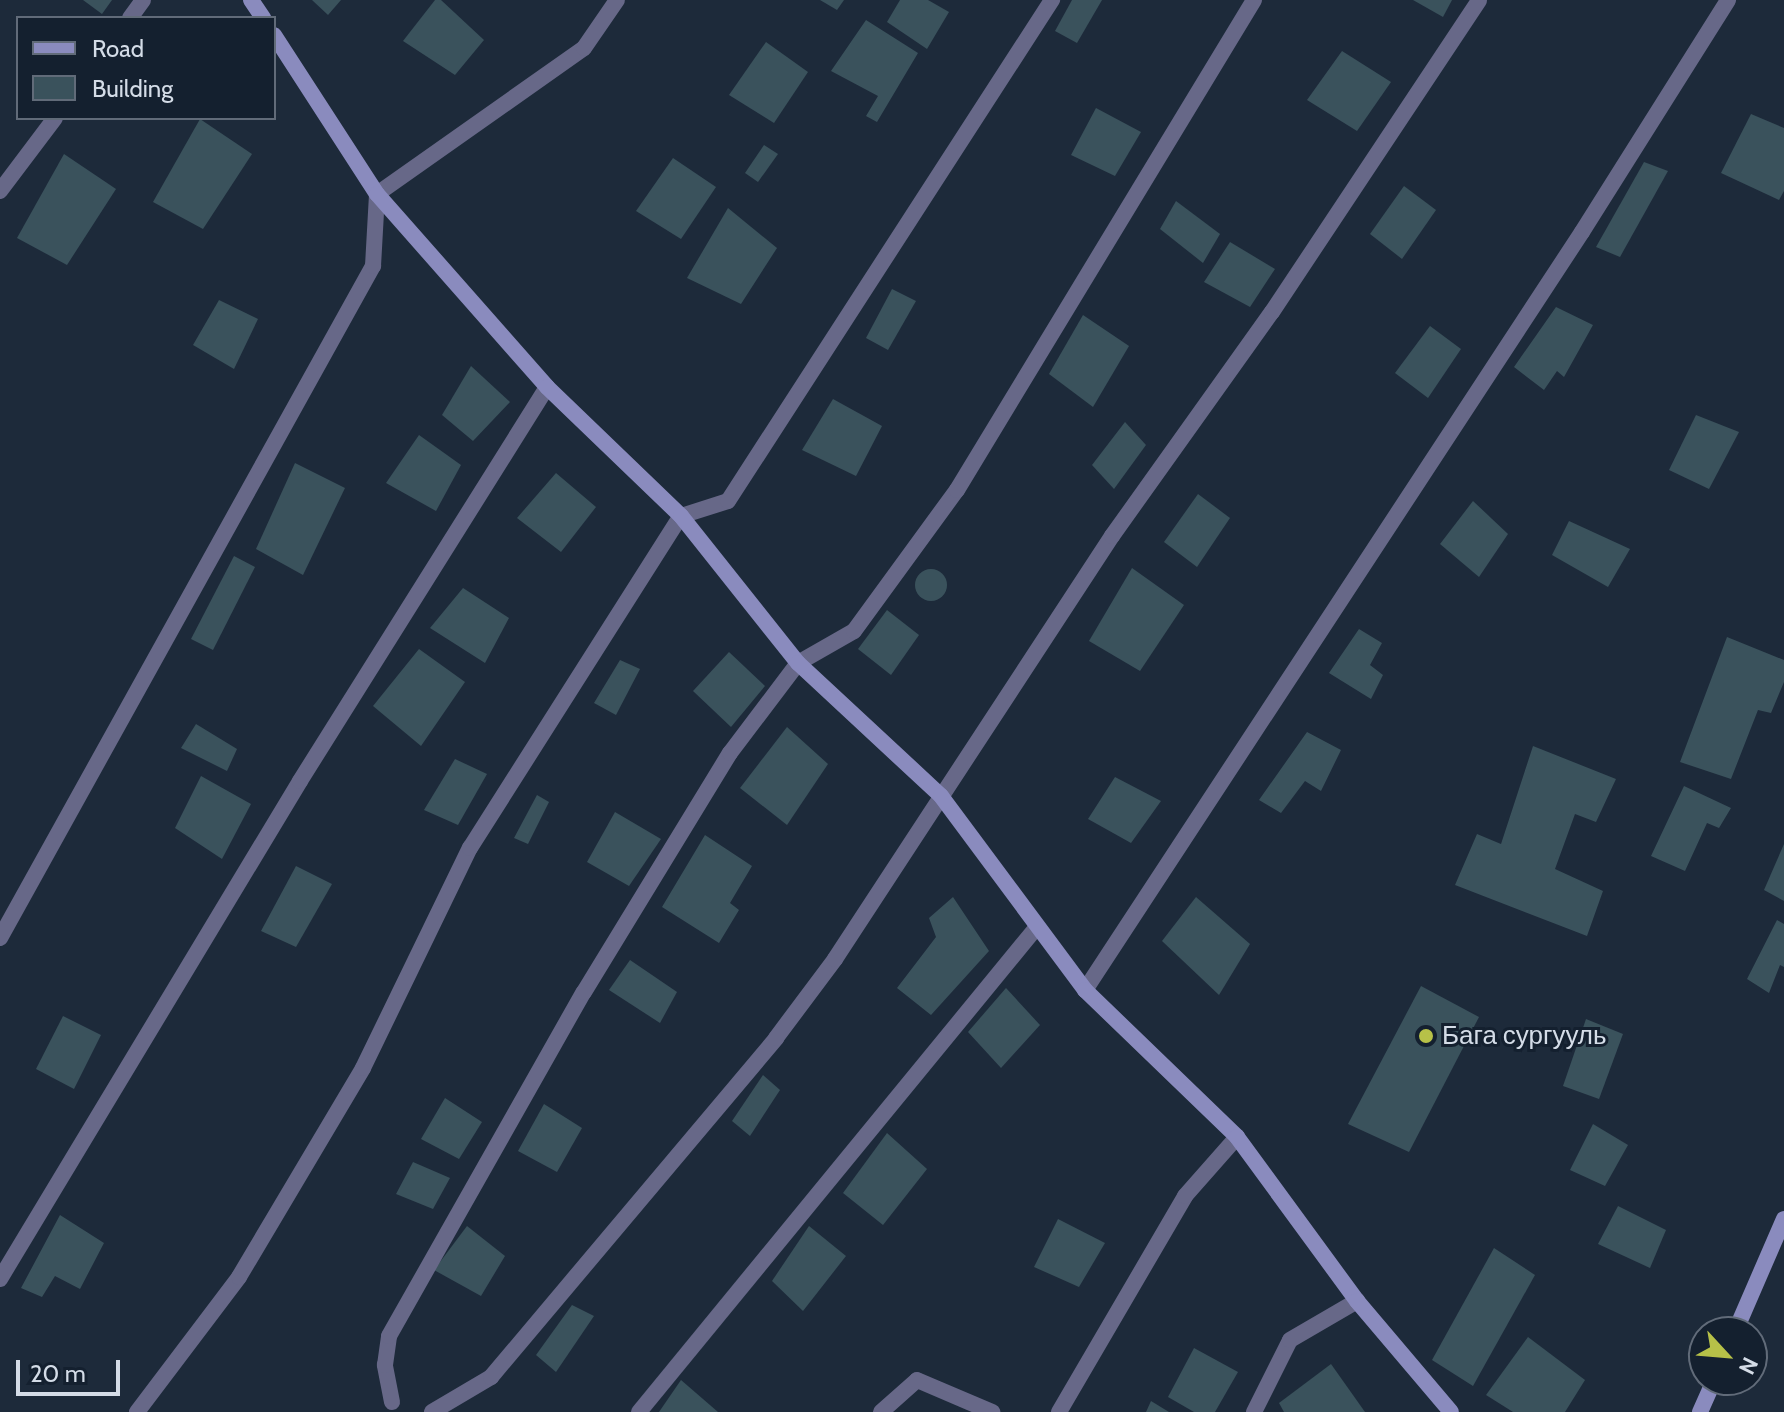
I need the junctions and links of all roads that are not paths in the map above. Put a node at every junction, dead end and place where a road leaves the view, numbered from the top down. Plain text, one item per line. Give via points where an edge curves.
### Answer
1 (617, 0) edge
2 (1052, 0) edge
3 (1254, 0) edge
4 (1479, 0) edge
5 (1728, 0) edge
6 (276, 38) edge
7 (53, 120) edge
8 (0, 191) edge
9 (377, 194) junction
10 (547, 387) junction
11 (681, 516) junction
12 (798, 663) junction
13 (941, 796) junction
14 (1036, 928) junction
15 (0, 938) edge
16 (1085, 990) junction
17 (1237, 1137) junction
18 (1784, 1219) edge
19 (0, 1279) edge
20 (1357, 1301) junction
21 (1742, 1316) edge
22 (392, 1402) dead end
23 (137, 1412) edge
24 (432, 1412) edge
25 (639, 1412) edge
26 (881, 1412) edge
27 (992, 1412) edge
28 (1059, 1412) edge
29 (1254, 1412) edge
30 (1451, 1412) edge

1 - 9 street via 584,48
2 - 11 street via 728,501
3 - 12 street via 957,490 854,631
4 - 13 street
5 - 16 street via 1565,259
6 - 9 street
7 - 8 street
9 - 10 street
9 - 15 street via 373,266
10 - 11 street
10 - 19 street via 300,781
11 - 12 street
11 - 23 street via 470,848 363,1068 239,1277
12 - 13 street
12 - 22 street via 730,753 584,992 389,1336 385,1365
13 - 14 street
13 - 24 street via 776,1038 491,1377
14 - 16 street
14 - 25 street
16 - 17 street
17 - 20 street
17 - 28 street via 1185,1196
18 - 21 street
20 - 29 street via 1290,1340
20 - 30 street
26 - 27 street via 917,1380

